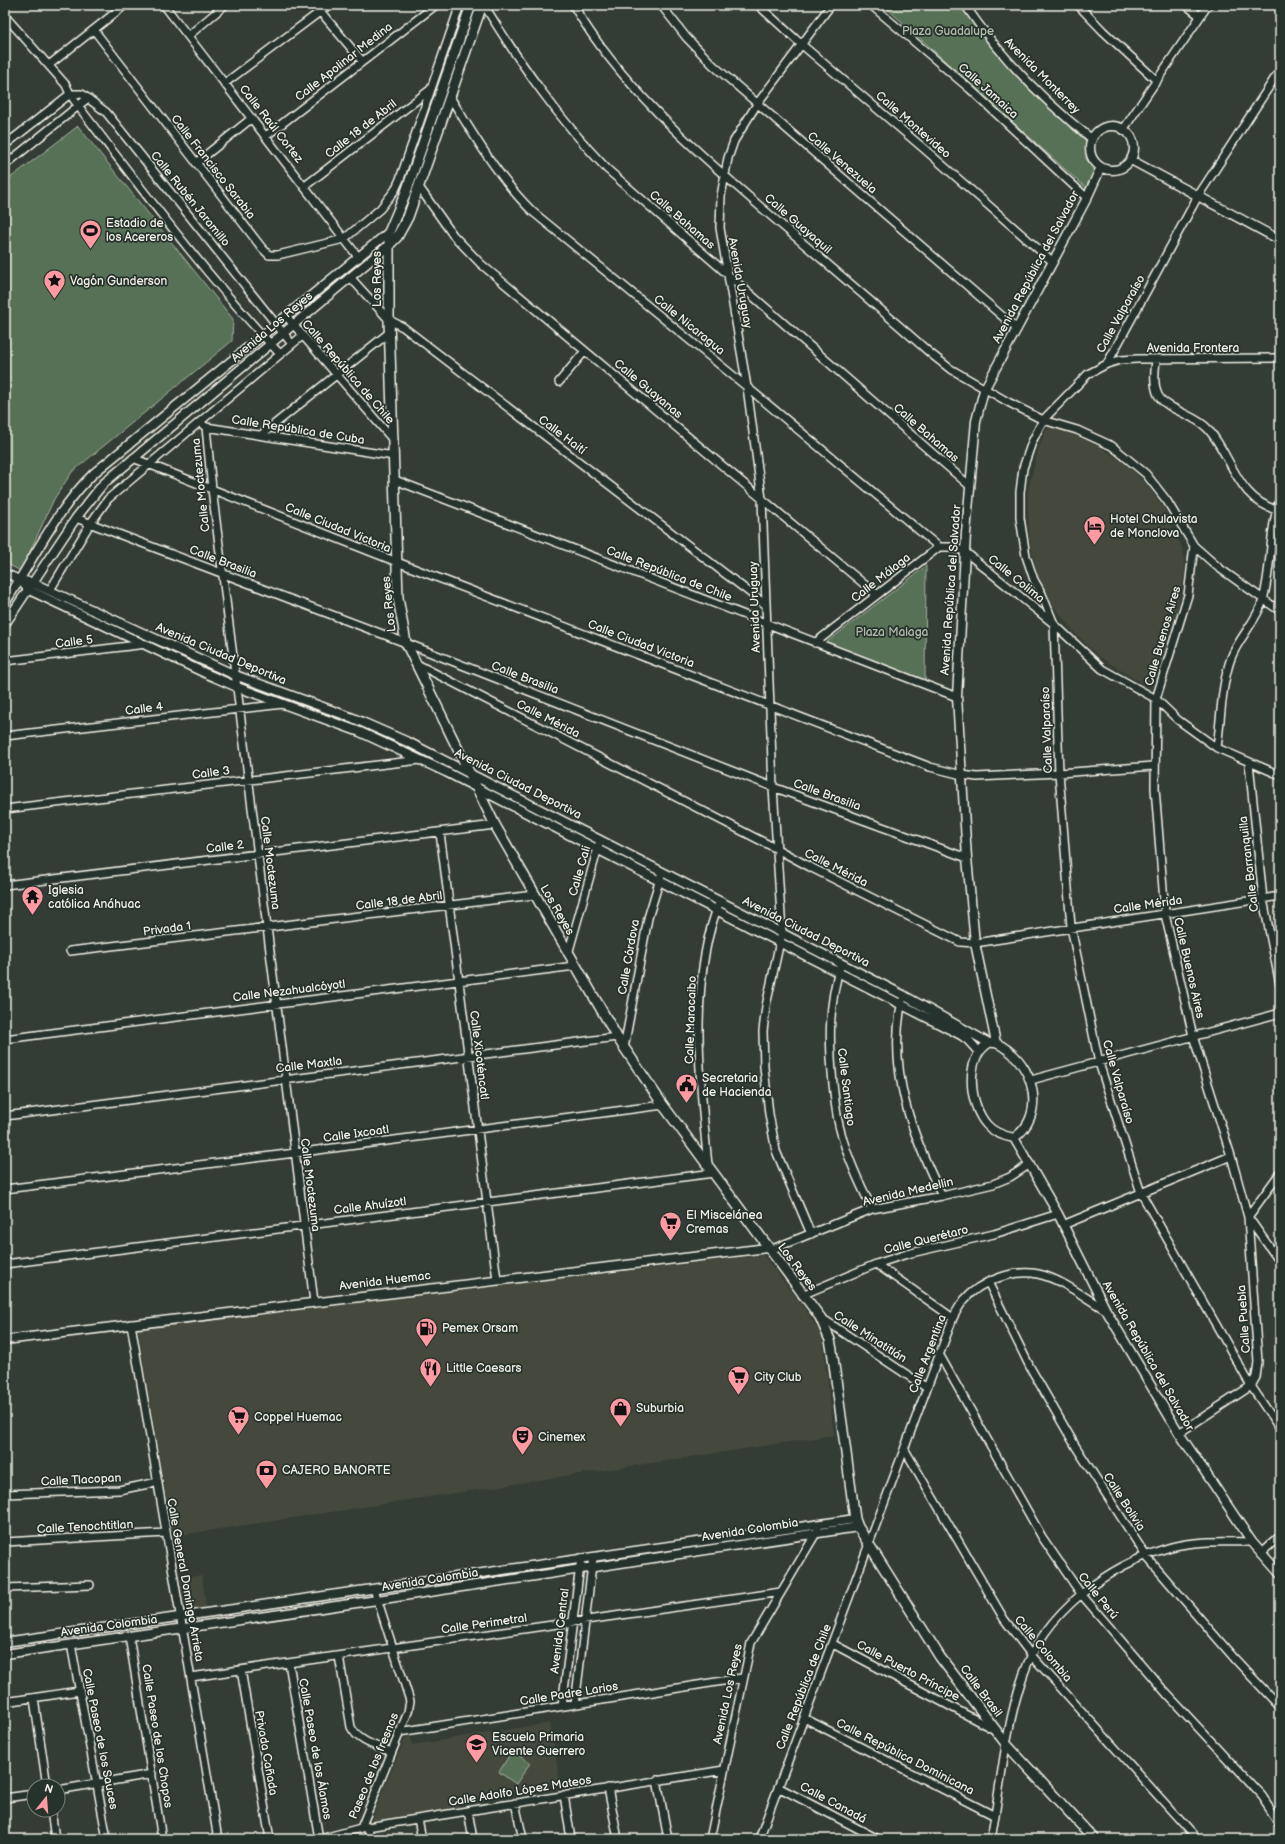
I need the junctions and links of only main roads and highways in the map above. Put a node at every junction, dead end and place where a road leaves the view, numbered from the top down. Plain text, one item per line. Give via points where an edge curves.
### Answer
1 (472, 5) edge
2 (483, 5) edge
3 (389, 232) joint
4 (390, 244) junction
5 (869, 1543) joint
6 (1094, 1839) edge

1 - 3 main road, Avenida Los Reyes via 406,192
2 - 4 main road, Avenida Los Reyes via 419,187 402,229
3 - 4 main road, Los Reyes
4 - 5 main road, Los Reyes via 389,320 398,598 406,643 495,825 616,1037 767,1248 820,1317 832,1350 856,1523
5 - 6 main road, Calle Brasil via 940,1657 1007,1745

